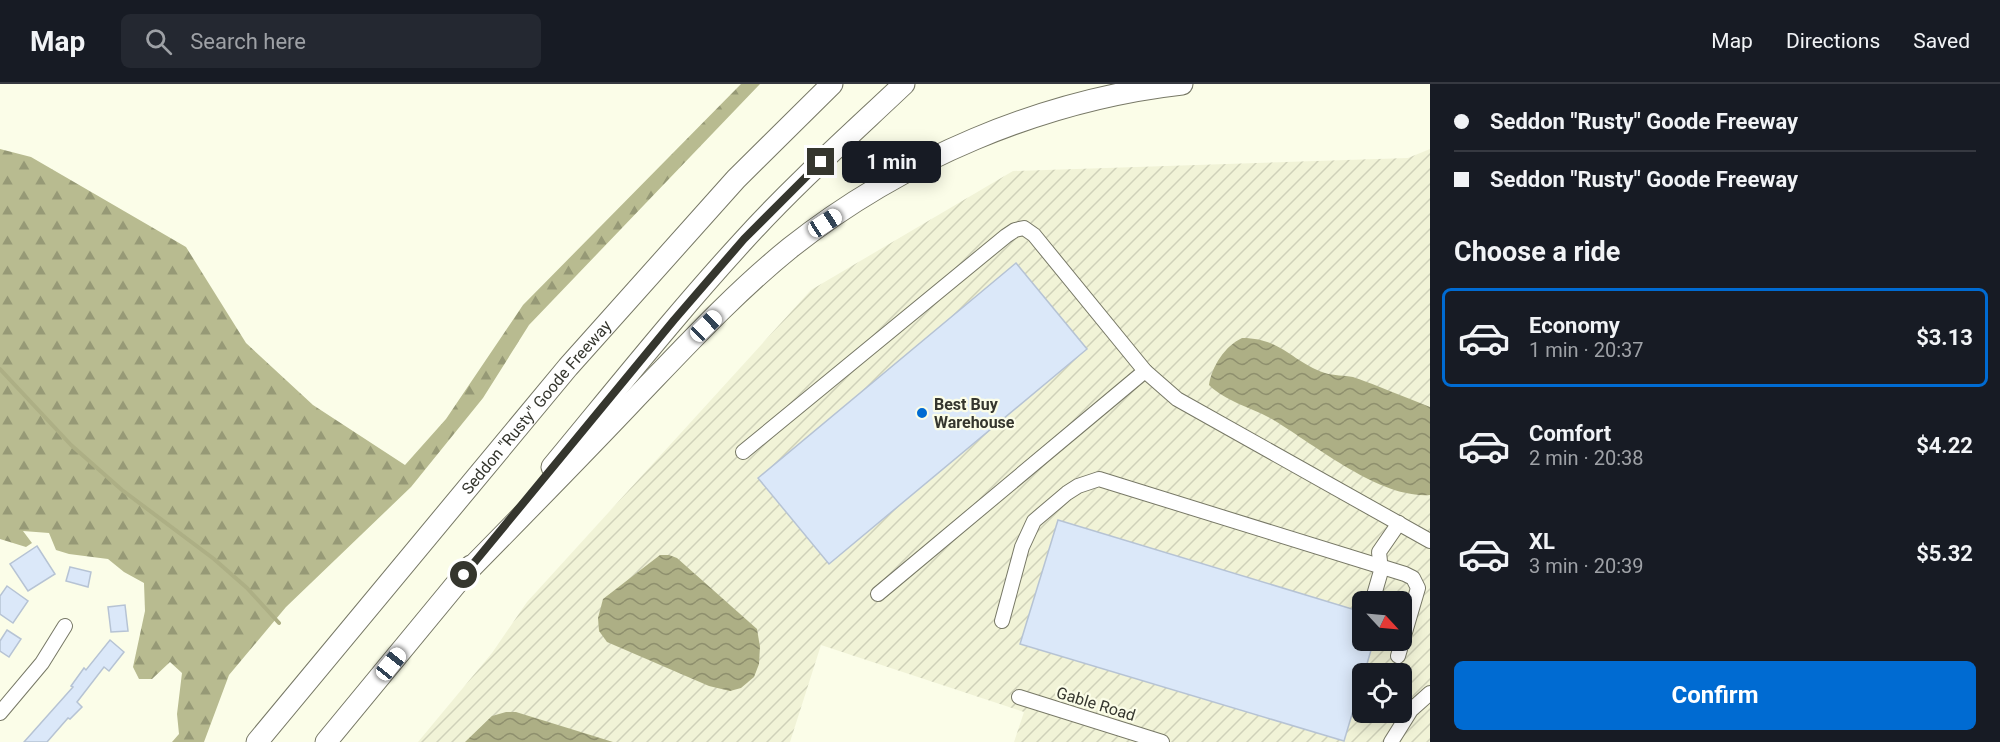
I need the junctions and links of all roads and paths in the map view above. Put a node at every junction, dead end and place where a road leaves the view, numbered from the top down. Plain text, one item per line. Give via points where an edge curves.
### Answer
1 (824, 84) edge
2 (832, 84) edge
3 (904, 84) edge
4 (1182, 84) edge
5 (736, 179) junction
6 (1145, 371) junction
7 (743, 452) dead end
8 (1399, 523) junction
9 (1430, 541) edge
10 (1380, 565) junction
11 (464, 575) junction
12 (1375, 591) edge
13 (878, 594) dead end
14 (1002, 621) dead end
15 (64, 626) dead end
16 (1398, 656) dead end
17 (1430, 693) edge
18 (1019, 697) dead end
19 (0, 713) edge
20 (257, 742) edge
21 (326, 742) edge
22 (1162, 742) edge
23 (1391, 742) edge

1 - 5 highway
2 - 5 highway, Seddon "Rusty" Goode Freeway
3 - 11 highway via 744,239
4 - 11 highway via 1063,108 1009,126 905,172 825,223 737,296
5 - 20 highway, Seddon "Rusty" Goode Freeway via 568,367
6 - 7 street via 1034,235 1024,228 1006,236
6 - 8 street via 1202,416
6 - 13 street
8 - 9 street
8 - 10 street via 1379,552
10 - 12 street
10 - 14 street via 1099,479 1067,493 1034,521
10 - 16 street via 1413,578 1418,588
11 - 21 highway
15 - 19 street via 42,663
17 - 23 street via 1411,710
18 - 22 street, Gable Road

